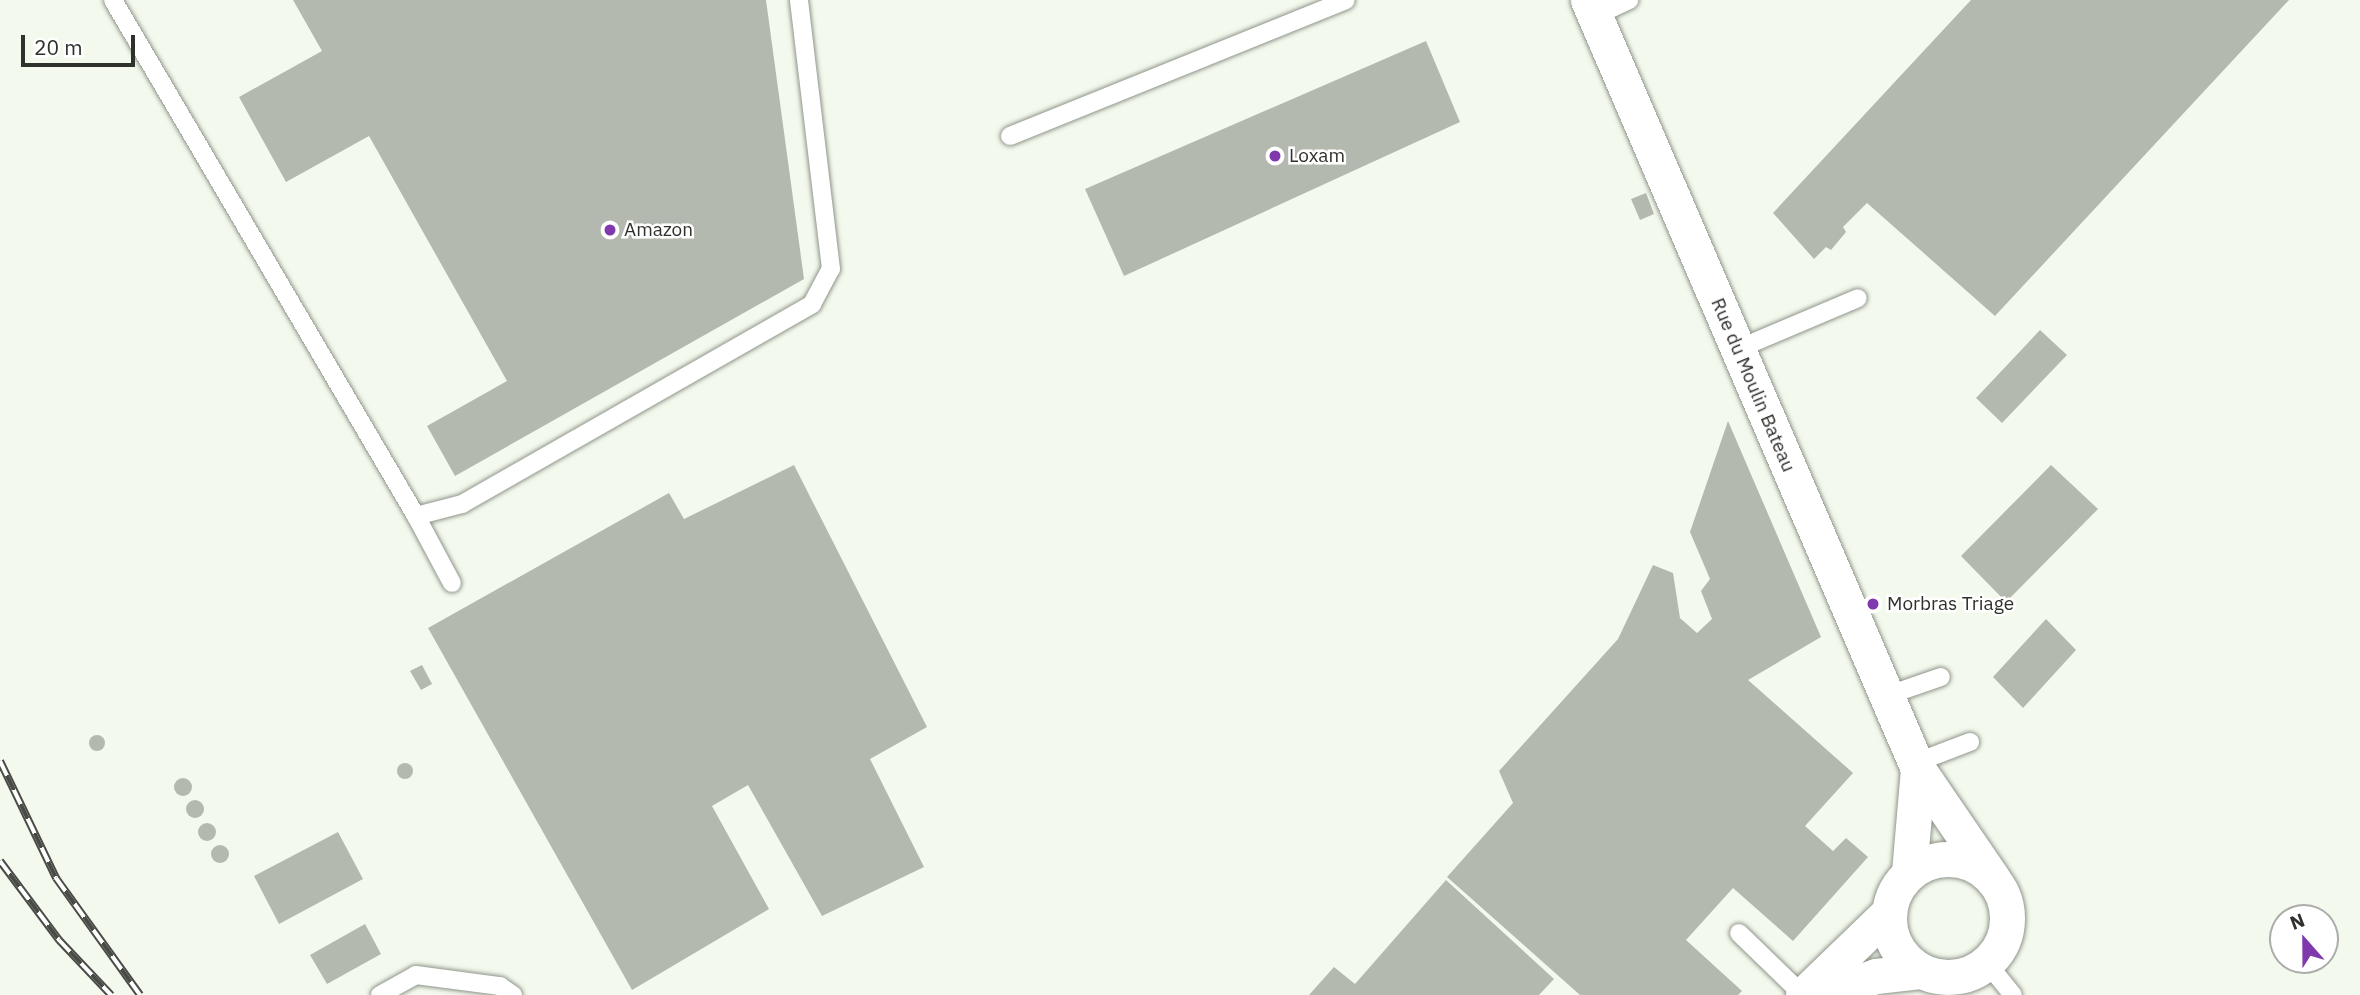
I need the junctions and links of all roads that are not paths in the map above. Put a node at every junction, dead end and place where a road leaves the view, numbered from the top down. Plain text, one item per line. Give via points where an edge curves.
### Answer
1 (113, 0) edge
2 (799, 0) edge
3 (1346, 0) edge
4 (1629, 0) edge
5 (1592, 8) edge
6 (1010, 136) dead end
7 (1858, 298) dead end
8 (1738, 349) junction
9 (416, 516) junction
10 (452, 583) dead end
11 (1941, 677) dead end
12 (1886, 696) junction
13 (1970, 742) dead end
14 (1916, 766) junction
15 (1909, 872) junction
16 (1993, 879) junction
17 (1888, 913) junction
18 (1739, 933) dead end
19 (1987, 963) junction
20 (1920, 971) junction
21 (380, 995) edge
22 (513, 995) edge
23 (1803, 995) edge
24 (1821, 995) edge
25 (2013, 995) edge

1 - 9 lane
2 - 9 lane via 831,269 812,304 462,504
3 - 6 lane
4 - 5 lane
5 - 8 street, Rue du Moulin Bateau
7 - 8 lane
8 - 12 street, Rue du Moulin Bateau
9 - 10 lane
11 - 12 lane
12 - 14 street, Rue du Moulin Bateau
13 - 14 lane
14 - 15 street, Rue du Moulin Bateau
14 - 16 street, Rue du Moulin Bateau
15 - 16 street via 1929,861 1952,858 1975,864
15 - 17 street via 1894,890
16 - 19 street via 2005,899 2007,923 2001,945
17 - 20 street via 1891,936 1902,956
17 - 23 street
18 - 23 lane
19 - 20 street via 1966,975 1943,977
19 - 25 lane
20 - 24 street via 1876,976
21 - 22 lane via 416,975 500,986

